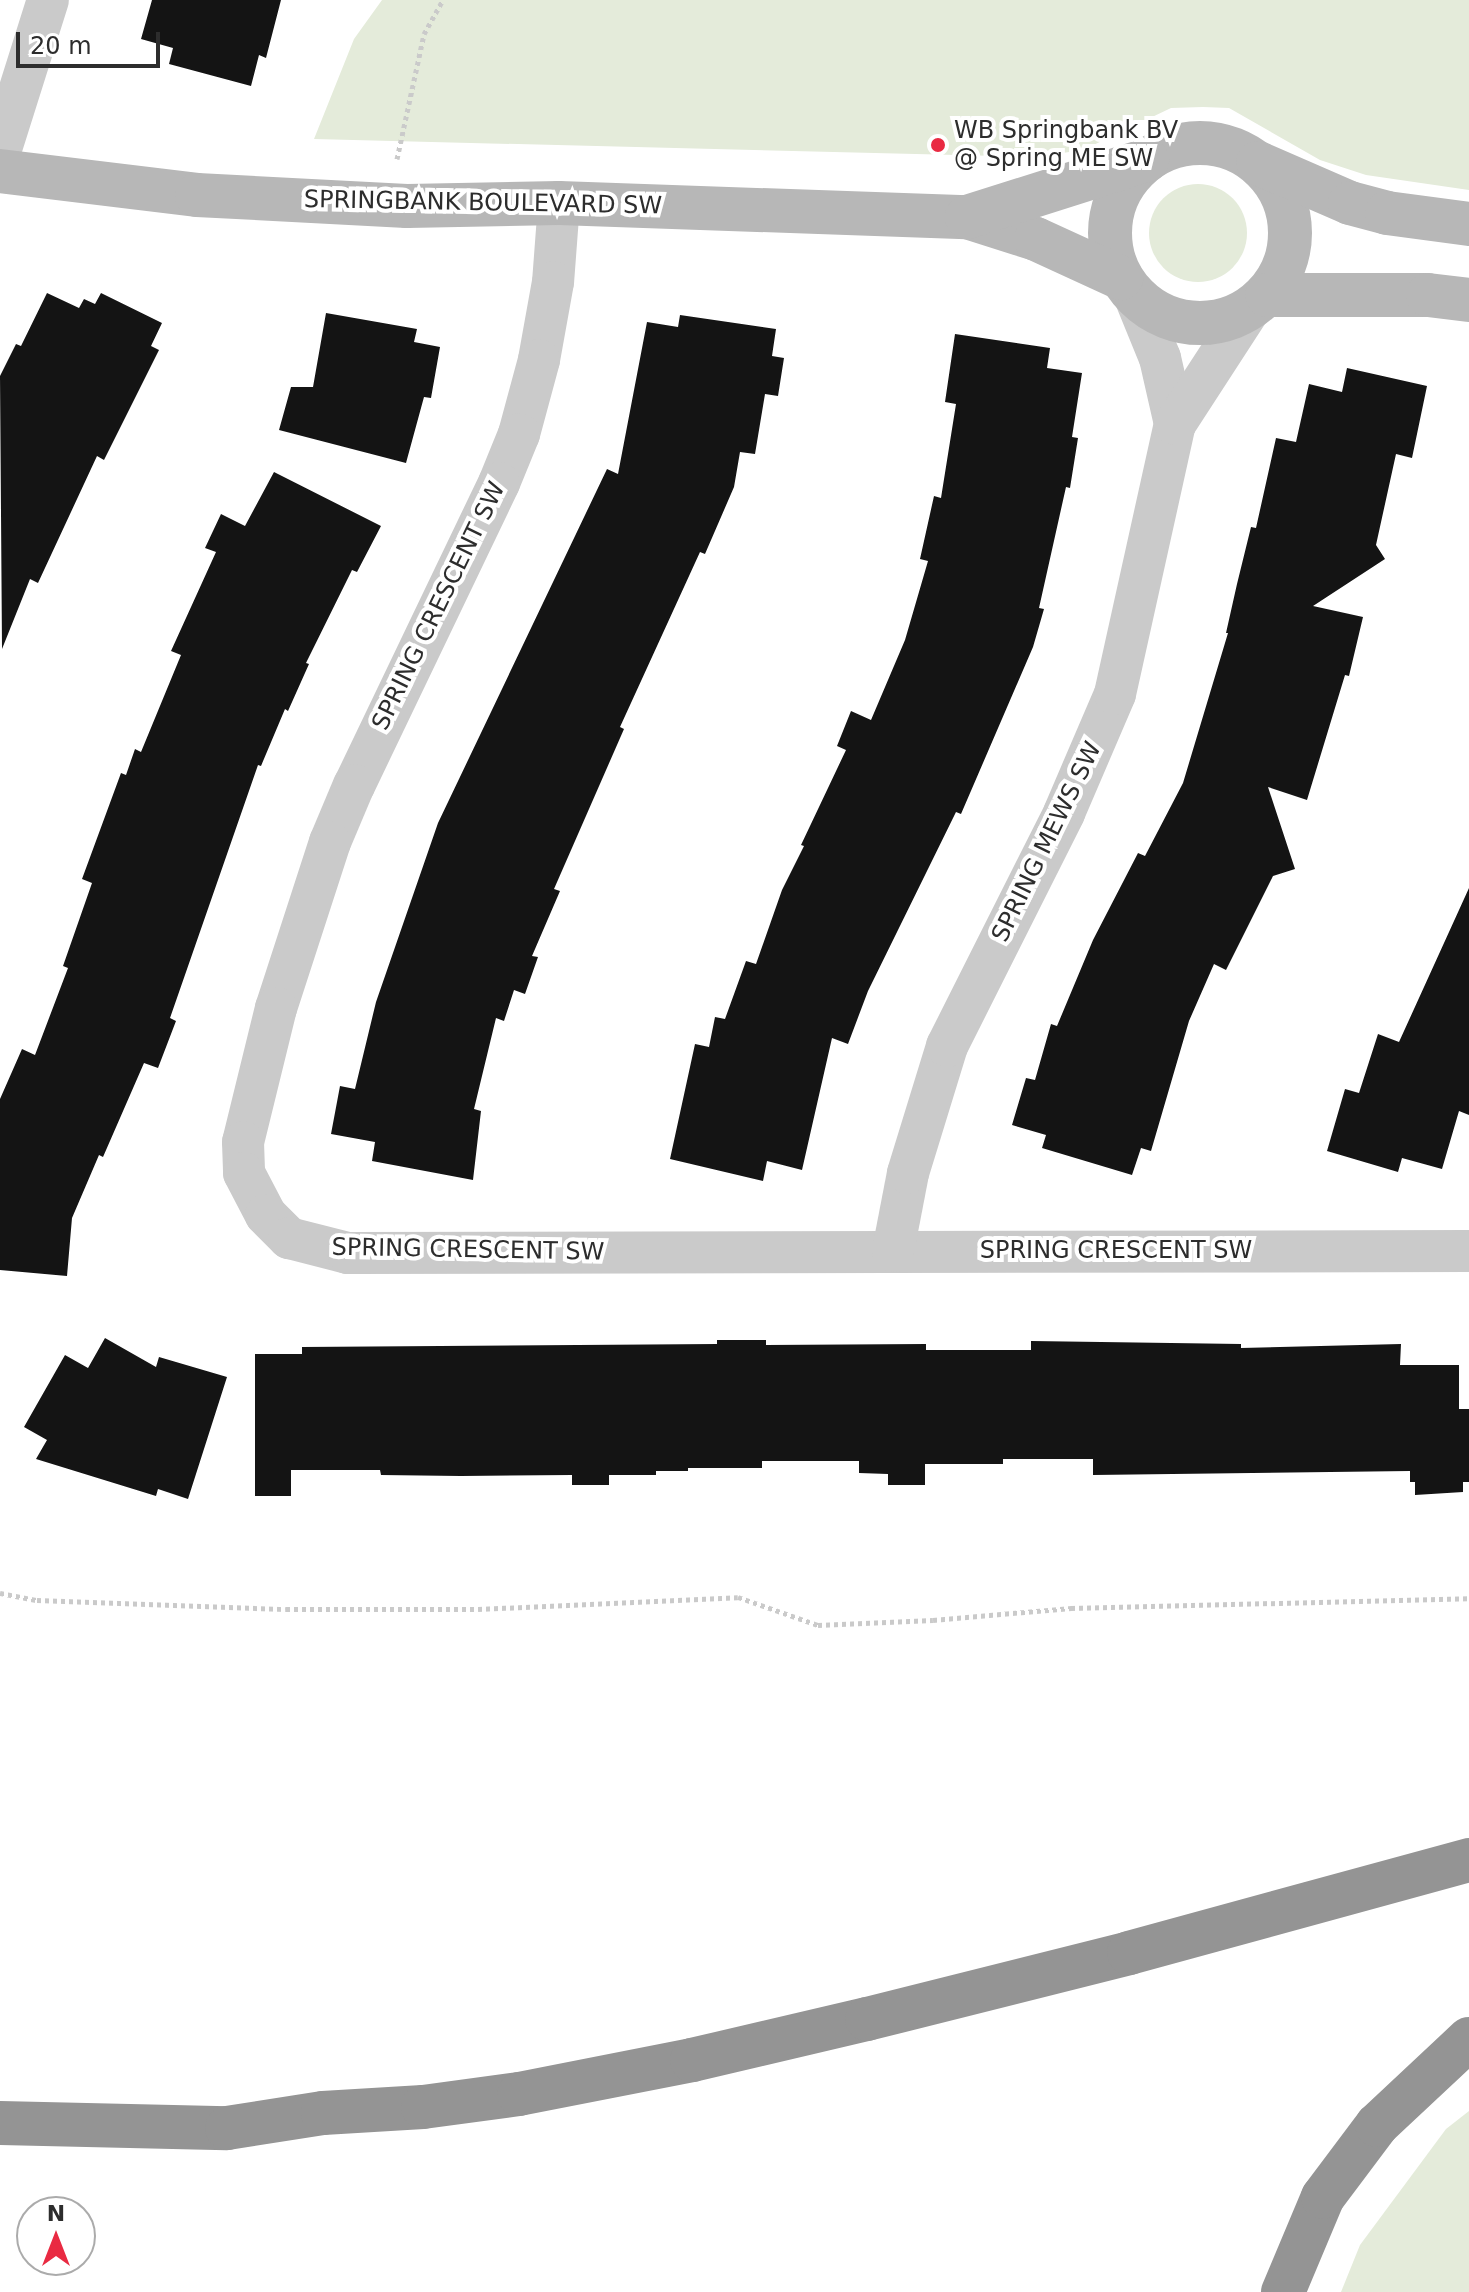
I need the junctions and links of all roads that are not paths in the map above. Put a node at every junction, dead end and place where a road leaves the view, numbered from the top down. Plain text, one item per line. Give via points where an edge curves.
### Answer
1 (48, 0) edge
2 (0, 152) edge
3 (1147, 160) junction
4 (1254, 161) junction
5 (0, 171) edge
6 (559, 203) junction
7 (967, 217) junction
8 (1469, 224) edge
9 (1127, 285) junction
10 (1469, 300) edge
11 (1259, 301) junction
12 (1175, 424) junction
13 (893, 1251) junction
14 (1469, 1251) edge
15 (1469, 1860) edge
16 (1469, 2039) edge
17 (0, 2123) edge
18 (1283, 2292) edge

1 - 2 street
3 - 4 street via 1189,143 1234,150
3 - 7 street, SPRINGBANK BOULEVARD SW
3 - 9 street via 1115,202 1109,228 1112,254
4 - 8 street via 1350,203
4 - 11 street via 1285,201 1290,225 1281,274
5 - 6 street, SPRINGBANK BOULEVARD SW via 197,195 388,204
6 - 7 street, SPRINGBANK BOULEVARD SW
6 - 13 street, SPRING CRESCENT SW via 547,314 519,434 330,842 276,1008 243,1142 244,1173 266,1215 289,1238 348,1253
7 - 9 street, SPRINGBANK BOULEVARD SW via 1036,239
9 - 11 street via 1139,301 1163,316 1190,323 1219,322
9 - 12 street, SPRING MEWS SW via 1160,358
10 - 11 street via 1428,295
11 - 12 street, SPRING MEWS SW
12 - 13 street, SPRING MEWS SW via 1115,694 1069,801 947,1046 908,1173
13 - 14 street, SPRING CRESCENT SW
15 - 17 highway via 882,2016 519,2094 227,2128
16 - 18 highway via 1377,2125 1323,2197

